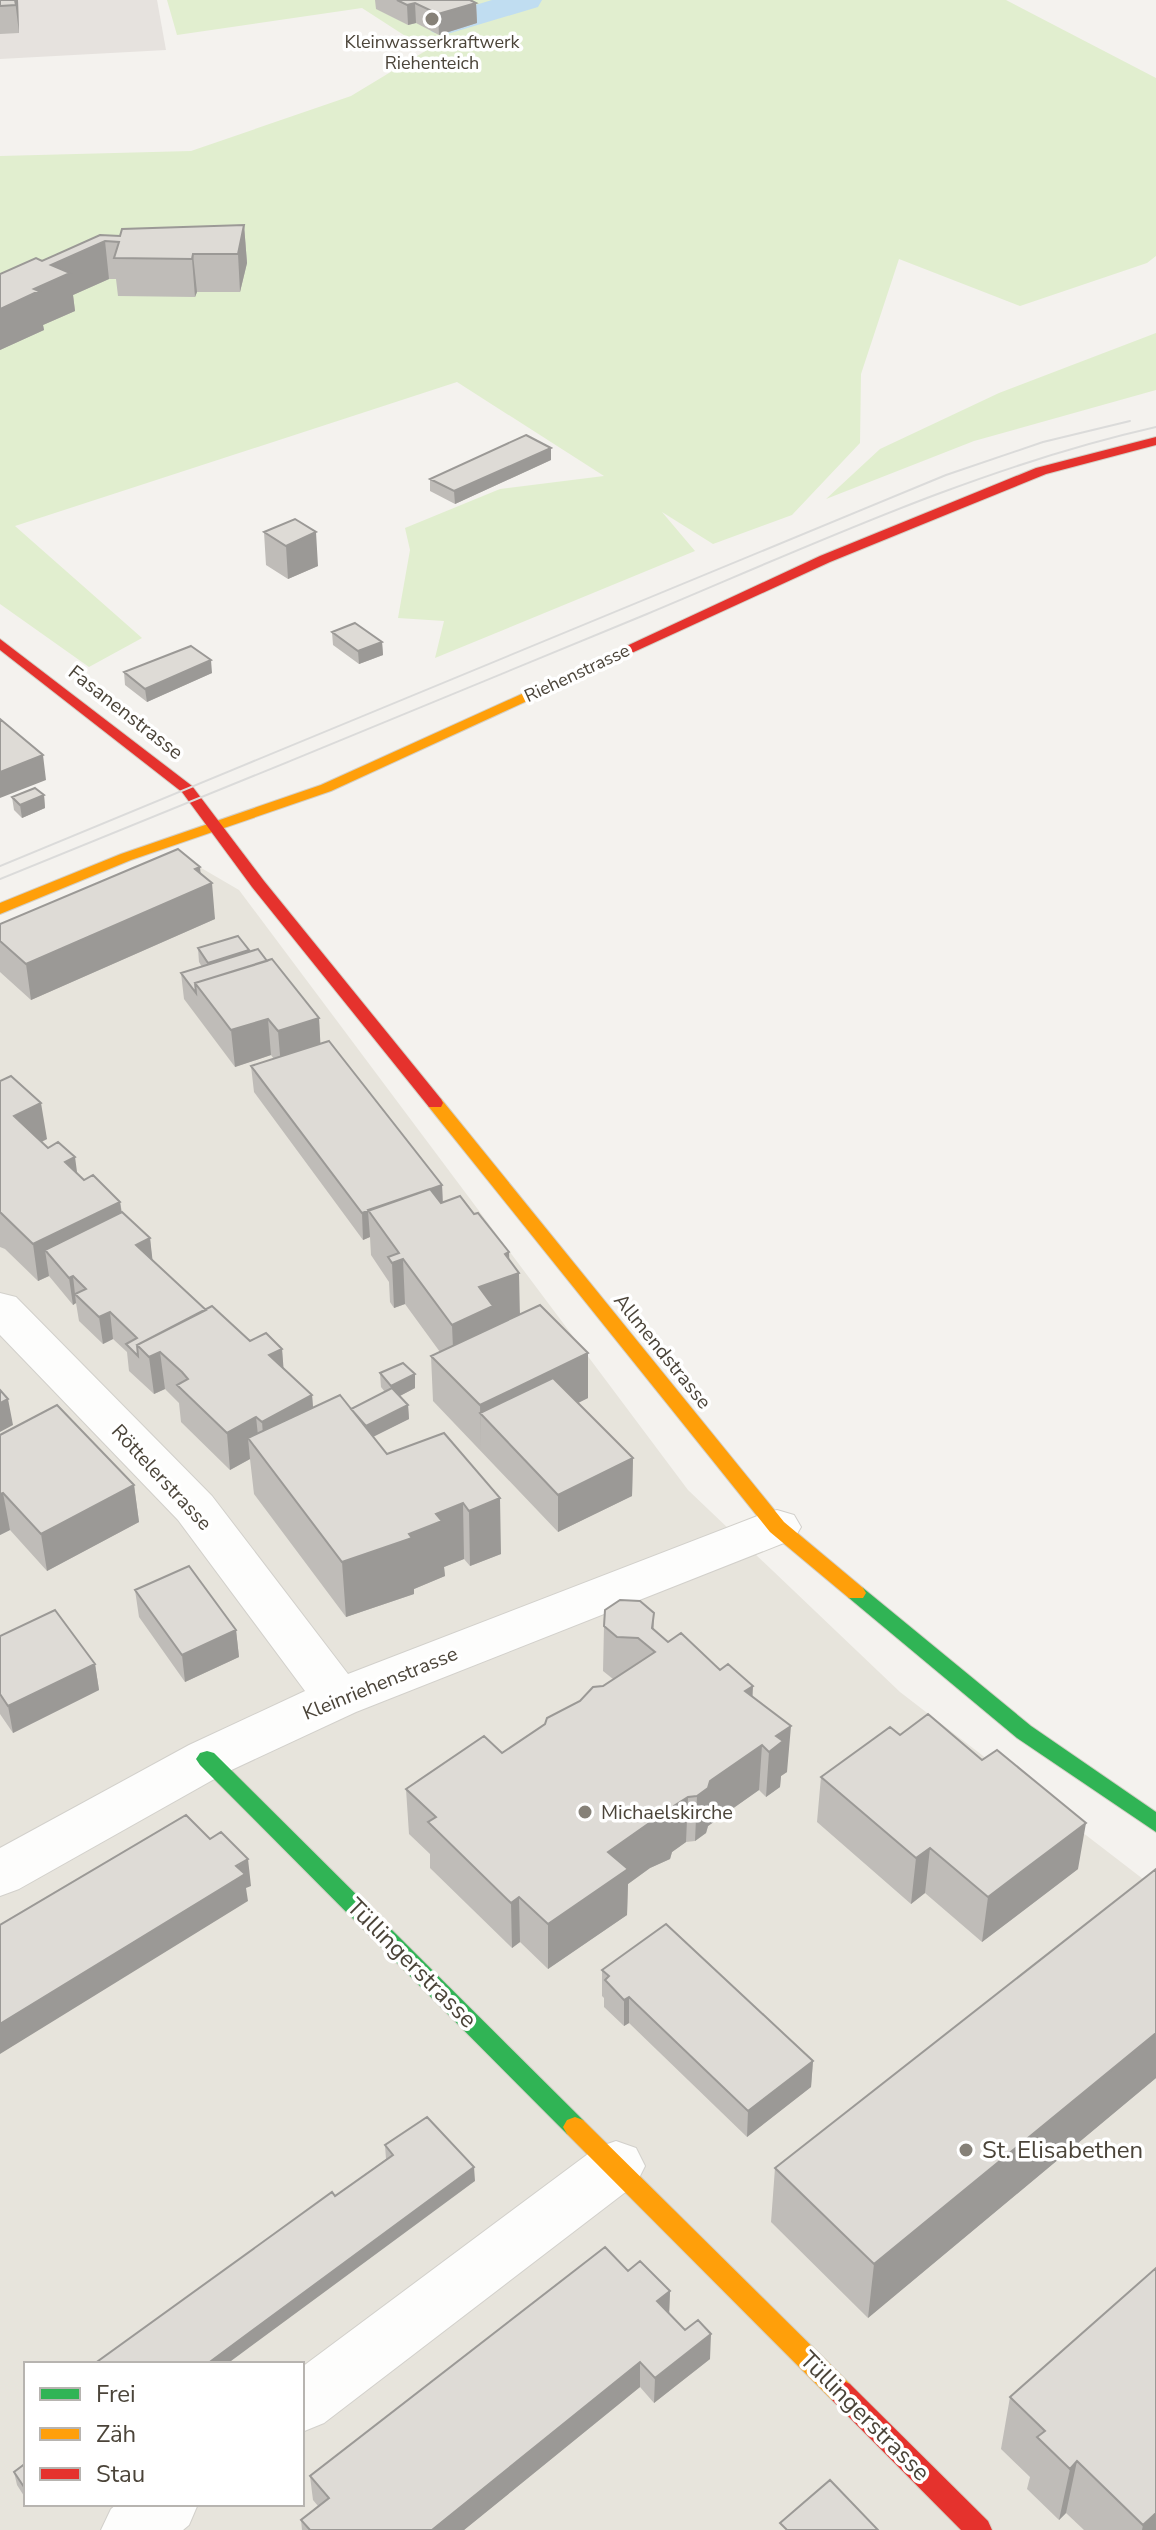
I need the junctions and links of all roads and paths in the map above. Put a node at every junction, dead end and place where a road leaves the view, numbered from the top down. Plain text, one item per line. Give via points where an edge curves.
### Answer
1 (1156, 441) edge
2 (0, 643) edge
3 (215, 825) junction
4 (0, 909) edge
5 (0, 1308) edge
6 (777, 1527) junction
7 (338, 1698) junction
8 (207, 1759) junction
9 (1156, 1823) edge
10 (0, 1874) edge
11 (616, 2166) junction
12 (304, 2401) edge
13 (164, 2506) edge
14 (133, 2530) edge
15 (979, 2530) edge

1 - 3 street, Riehenstrasse via 1041,471 854,547 326,788
2 - 3 street, Fasanenstrasse via 178,781
3 - 4 street, Riehenstrasse
3 - 6 street, Allmendstrasse
5 - 7 street, Röttelerstrasse via 195,1508
6 - 7 street, Kleinriehenstrasse
6 - 9 street, Allmendstrasse via 1024,1732
7 - 8 street, Kleinriehenstrasse
8 - 10 street, Kleinriehenstrasse
8 - 11 street, Tüllingerstrasse
11 - 12 street
11 - 15 street, Tüllingerstrasse
13 - 14 street

